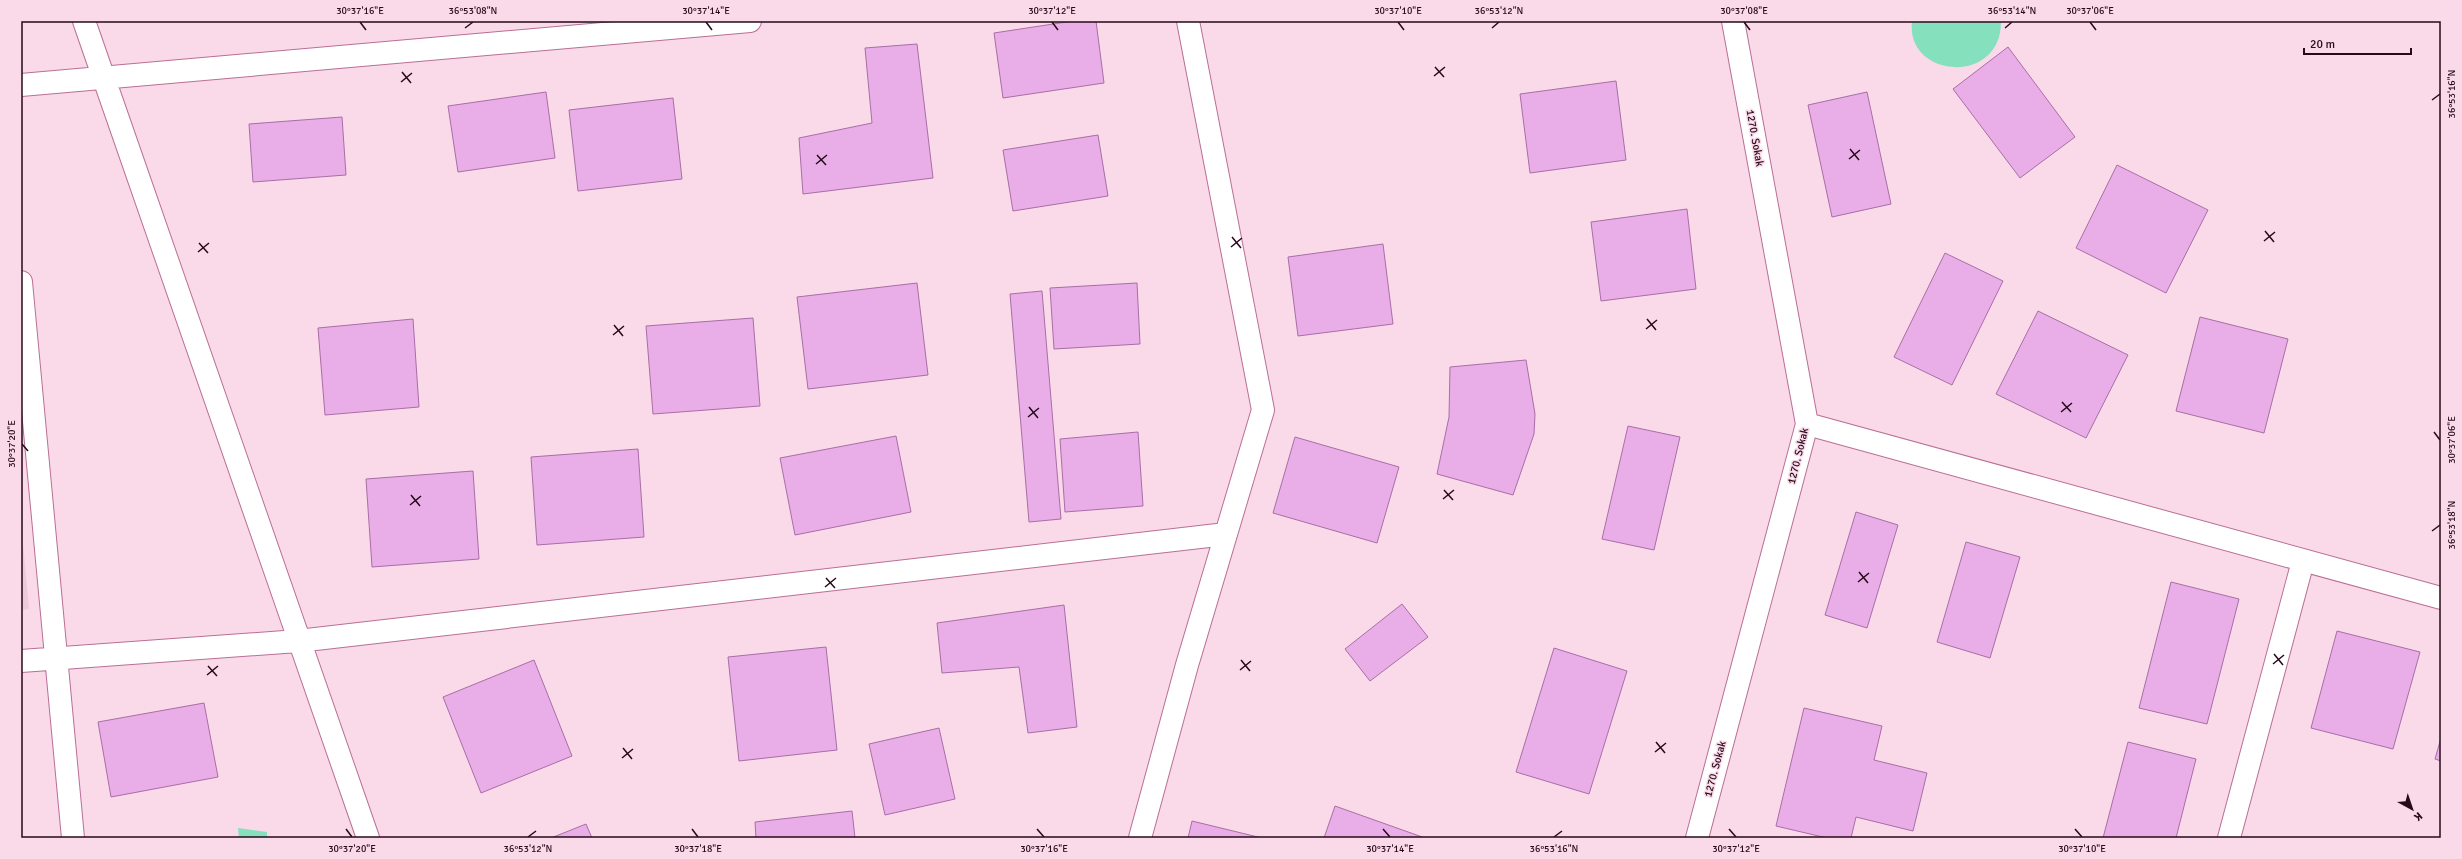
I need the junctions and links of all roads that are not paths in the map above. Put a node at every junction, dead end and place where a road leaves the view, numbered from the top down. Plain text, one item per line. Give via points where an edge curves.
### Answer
1 (84, 21) edge
2 (750, 21) edge
3 (1188, 21) edge
4 (1733, 21) edge
5 (103, 77) junction
6 (21, 85) edge
7 (21, 282) edge
8 (1807, 424) junction
9 (1226, 534) junction
10 (2303, 561) junction
11 (2441, 598) edge
12 (298, 641) junction
13 (56, 659) junction
14 (21, 661) edge
15 (73, 838) edge
16 (368, 838) edge
17 (1140, 838) edge
18 (1697, 838) edge
19 (2229, 838) edge

1 - 5 street
2 - 5 street
3 - 9 street via 1264,410
4 - 8 street, 1270. Sokak
5 - 6 street
5 - 12 street
7 - 13 street
8 - 10 street
8 - 18 street, 1270. Sokak
9 - 12 street
9 - 17 street
10 - 11 street
10 - 19 street
12 - 13 street
12 - 16 street
13 - 14 street
13 - 15 street

